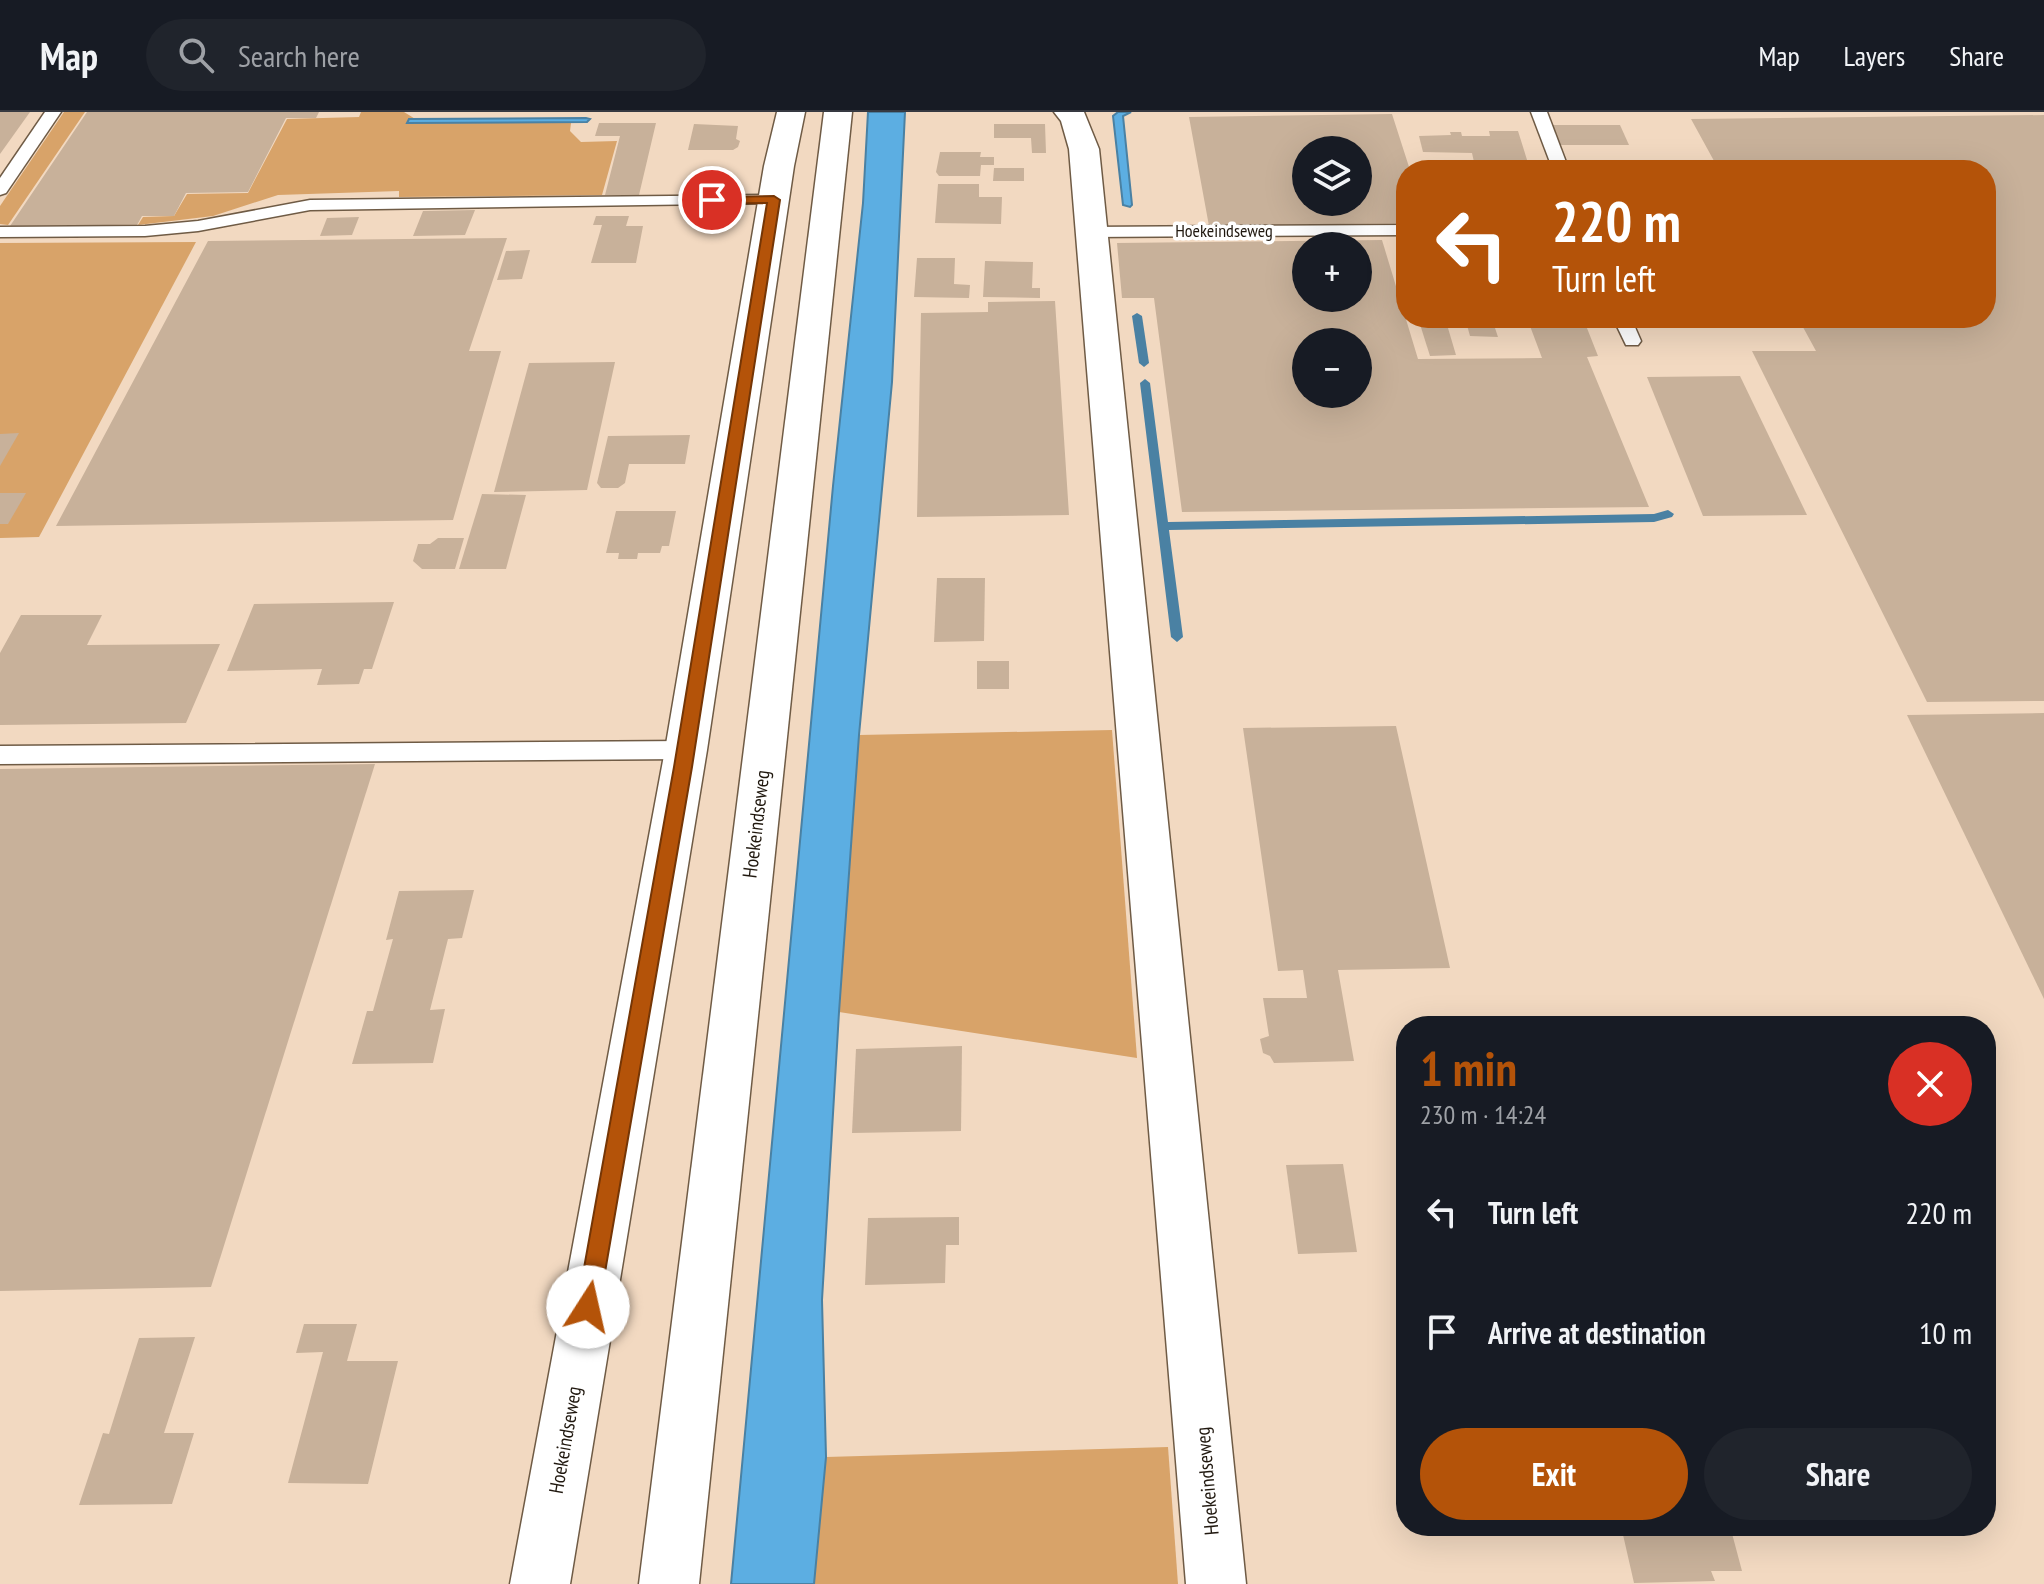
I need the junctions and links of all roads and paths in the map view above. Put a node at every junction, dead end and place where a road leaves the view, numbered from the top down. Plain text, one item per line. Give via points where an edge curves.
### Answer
1 (53, 112) edge
2 (791, 112) edge
3 (838, 112) edge
4 (1068, 112) edge
5 (1539, 112) edge
6 (1557, 160) edge
7 (0, 190) edge
8 (774, 200) junction
9 (1396, 230) edge
10 (0, 232) edge
11 (1090, 232) junction
12 (1626, 328) edge
13 (1632, 341) dead end
14 (686, 750) junction
15 (0, 755) edge
16 (540, 1584) edge
17 (669, 1584) edge
18 (1216, 1584) edge

1 - 7 lane
2 - 8 street, Hoekeindseweg
3 - 17 street, Hoekeindseweg
4 - 11 street, Hoekeindseweg via 1084,149
5 - 6 lane
8 - 10 lane via 310,205 145,231
8 - 14 street, Hoekeindseweg
9 - 11 lane, Hoekeindseweg
11 - 18 street, Hoekeindseweg
12 - 13 lane
14 - 15 lane
14 - 16 street, Hoekeindseweg

